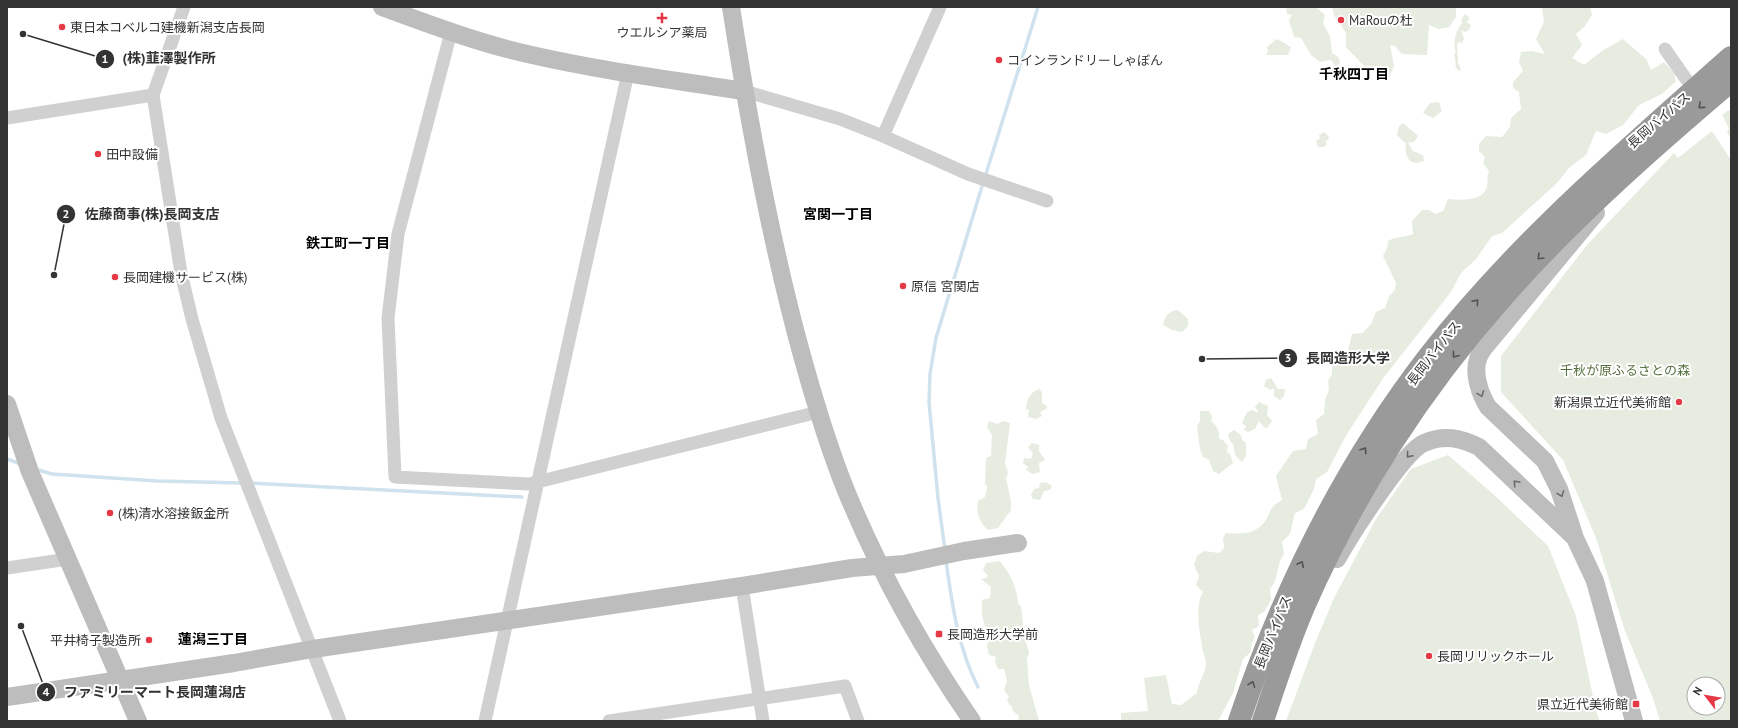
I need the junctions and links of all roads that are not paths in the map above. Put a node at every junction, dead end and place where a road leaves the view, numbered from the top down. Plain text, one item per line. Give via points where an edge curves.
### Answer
1 (184, 7) edge
2 (382, 7) edge
3 (731, 7) edge
4 (940, 7) edge
5 (452, 32) junction
6 (1665, 49) dead end
7 (1731, 58) edge
8 (628, 73) junction
9 (1686, 79) dead end
10 (1731, 81) edge
11 (744, 90) junction
12 (153, 95) junction
13 (7, 118) edge
14 (883, 136) junction
15 (1628, 171) junction
16 (1047, 201) dead end
17 (7, 404) edge
18 (818, 412) junction
19 (538, 483) junction
20 (1575, 538) junction
21 (1018, 543) dead end
22 (68, 559) junction
23 (881, 565) junction
24 (7, 568) edge
25 (742, 586) junction
26 (507, 620) junction
27 (313, 649) junction
28 (1285, 654) junction
29 (941, 671) junction
30 (121, 680) junction
31 (7, 697) edge
32 (759, 699) junction
33 (653, 718) edge
34 (138, 721) edge
35 (340, 721) edge
36 (485, 721) edge
37 (609, 721) edge
38 (764, 721) edge
39 (858, 721) edge
40 (972, 721) edge
41 (979, 721) edge
42 (1239, 721) edge
43 (1263, 721) edge
44 (1634, 721) edge

1 - 12 street
2 - 5 street
3 - 11 street
4 - 14 street
5 - 8 street via 532,55
5 - 19 street via 398,234 388,318 395,477
6 - 9 street
42 -> 7 highway, 長岡バイパス via 1277,617 1325,518 1384,420 1429,356 1506,267 1622,154
8 - 11 street
8 - 19 street
10 -> 15 highway, 長岡バイパス
11 - 14 street via 840,119
11 - 18 street via 789,308
12 - 13 street
12 - 27 street via 181,273 192,319 222,418
14 - 16 street via 968,174
15 -> 20 street via 1477,359 1482,397 1488,406 1545,461 1560,489
15 -> 28 highway, 長岡バイパス via 1573,223 1501,298 1434,383 1386,454 1349,516 1319,574
17 - 22 street via 30,472
18 - 19 street
18 - 23 street via 847,493
19 - 26 street
20 -> 28 street via 1479,447 1454,438 1439,437 1423,443 1408,456 1345,544 1304,627
20 - 44 street via 1595,581
21 - 23 street via 904,564
22 - 24 street
22 - 30 street
23 - 25 street
23 - 29 street via 911,624
25 - 26 street
25 - 32 street
26 - 27 street
26 - 36 street
27 - 30 street
27 - 35 street
28 - 43 highway, 長岡バイパス
29 - 40 street
29 - 41 street
30 - 31 street
30 - 34 street
32 - 33 street
32 - 38 street
32 - 39 street via 845,686
33 - 37 street

